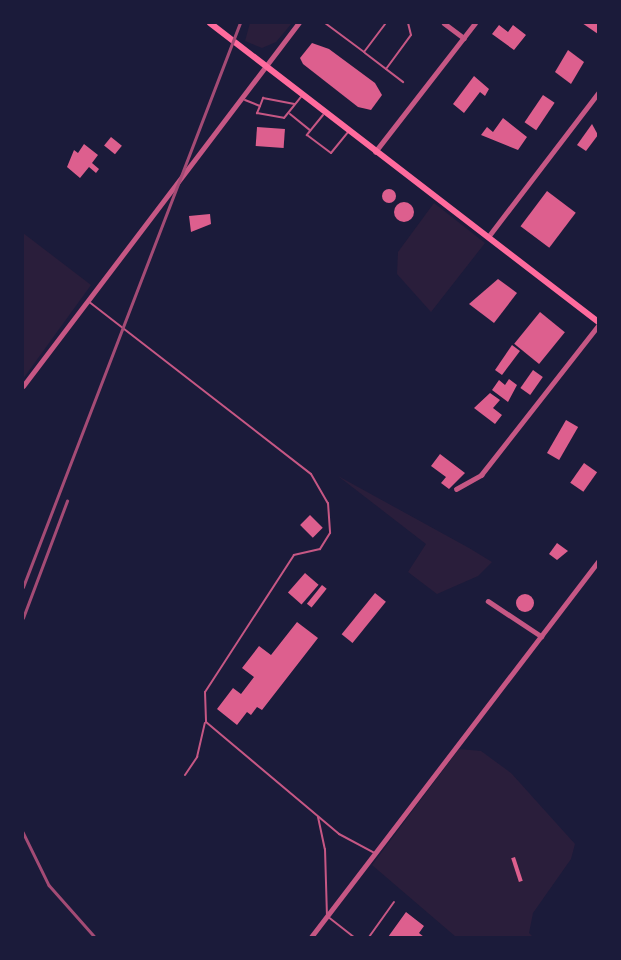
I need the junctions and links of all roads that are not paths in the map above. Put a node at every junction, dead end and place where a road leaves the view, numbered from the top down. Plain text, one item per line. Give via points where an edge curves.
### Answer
1 (209, 23) edge
2 (299, 23) edge
3 (325, 23) edge
4 (386, 23) edge
5 (408, 23) edge
6 (444, 23) edge
7 (475, 23) edge
8 (464, 37) junction
9 (364, 52) junction
10 (266, 67) junction
11 (386, 69) junction
12 (403, 82) dead end
13 (598, 93) edge
14 (303, 95) junction
15 (242, 98) junction
16 (295, 104) junction
17 (260, 106) junction
18 (288, 113) junction
19 (325, 113) junction
20 (311, 131) junction
21 (349, 131) junction
22 (375, 152) junction
23 (487, 237) junction
24 (87, 301) junction
25 (598, 324) edge
26 (23, 386) edge
27 (456, 489) dead end
28 (598, 562) edge
29 (488, 601) dead end
30 (541, 636) junction
31 (206, 722) junction
32 (185, 775) dead end
33 (318, 817) junction
34 (374, 853) junction
35 (394, 902) dead end
36 (327, 916) junction
37 (311, 937) edge
38 (354, 937) edge
39 (369, 937) edge

1 - 10 main road
2 - 10 street
3 - 9 lane
4 - 9 lane
5 - 11 lane via 411,35
6 - 8 street
7 - 8 street
8 - 22 street
9 - 11 lane
10 - 14 main road
10 - 15 street
11 - 12 lane
13 - 23 street
14 - 16 lane
14 - 19 main road
15 - 17 lane
15 - 24 street
16 - 17 lane via 263,98
16 - 18 lane
17 - 18 lane via 257,113 284,118
18 - 20 lane
19 - 20 lane
19 - 21 main road
20 - 21 lane via 307,135 331,153
21 - 22 main road
22 - 23 main road
23 - 25 main road
24 - 26 street
24 - 31 lane via 311,474 328,503 330,534 320,549 294,555 287,565 205,692
25 - 27 street via 481,475
28 - 30 street
29 - 30 street
30 - 34 street
31 - 32 lane via 197,757
31 - 33 lane
33 - 34 lane
33 - 36 lane via 325,849
34 - 36 street
35 - 39 lane
36 - 37 street
36 - 38 lane

